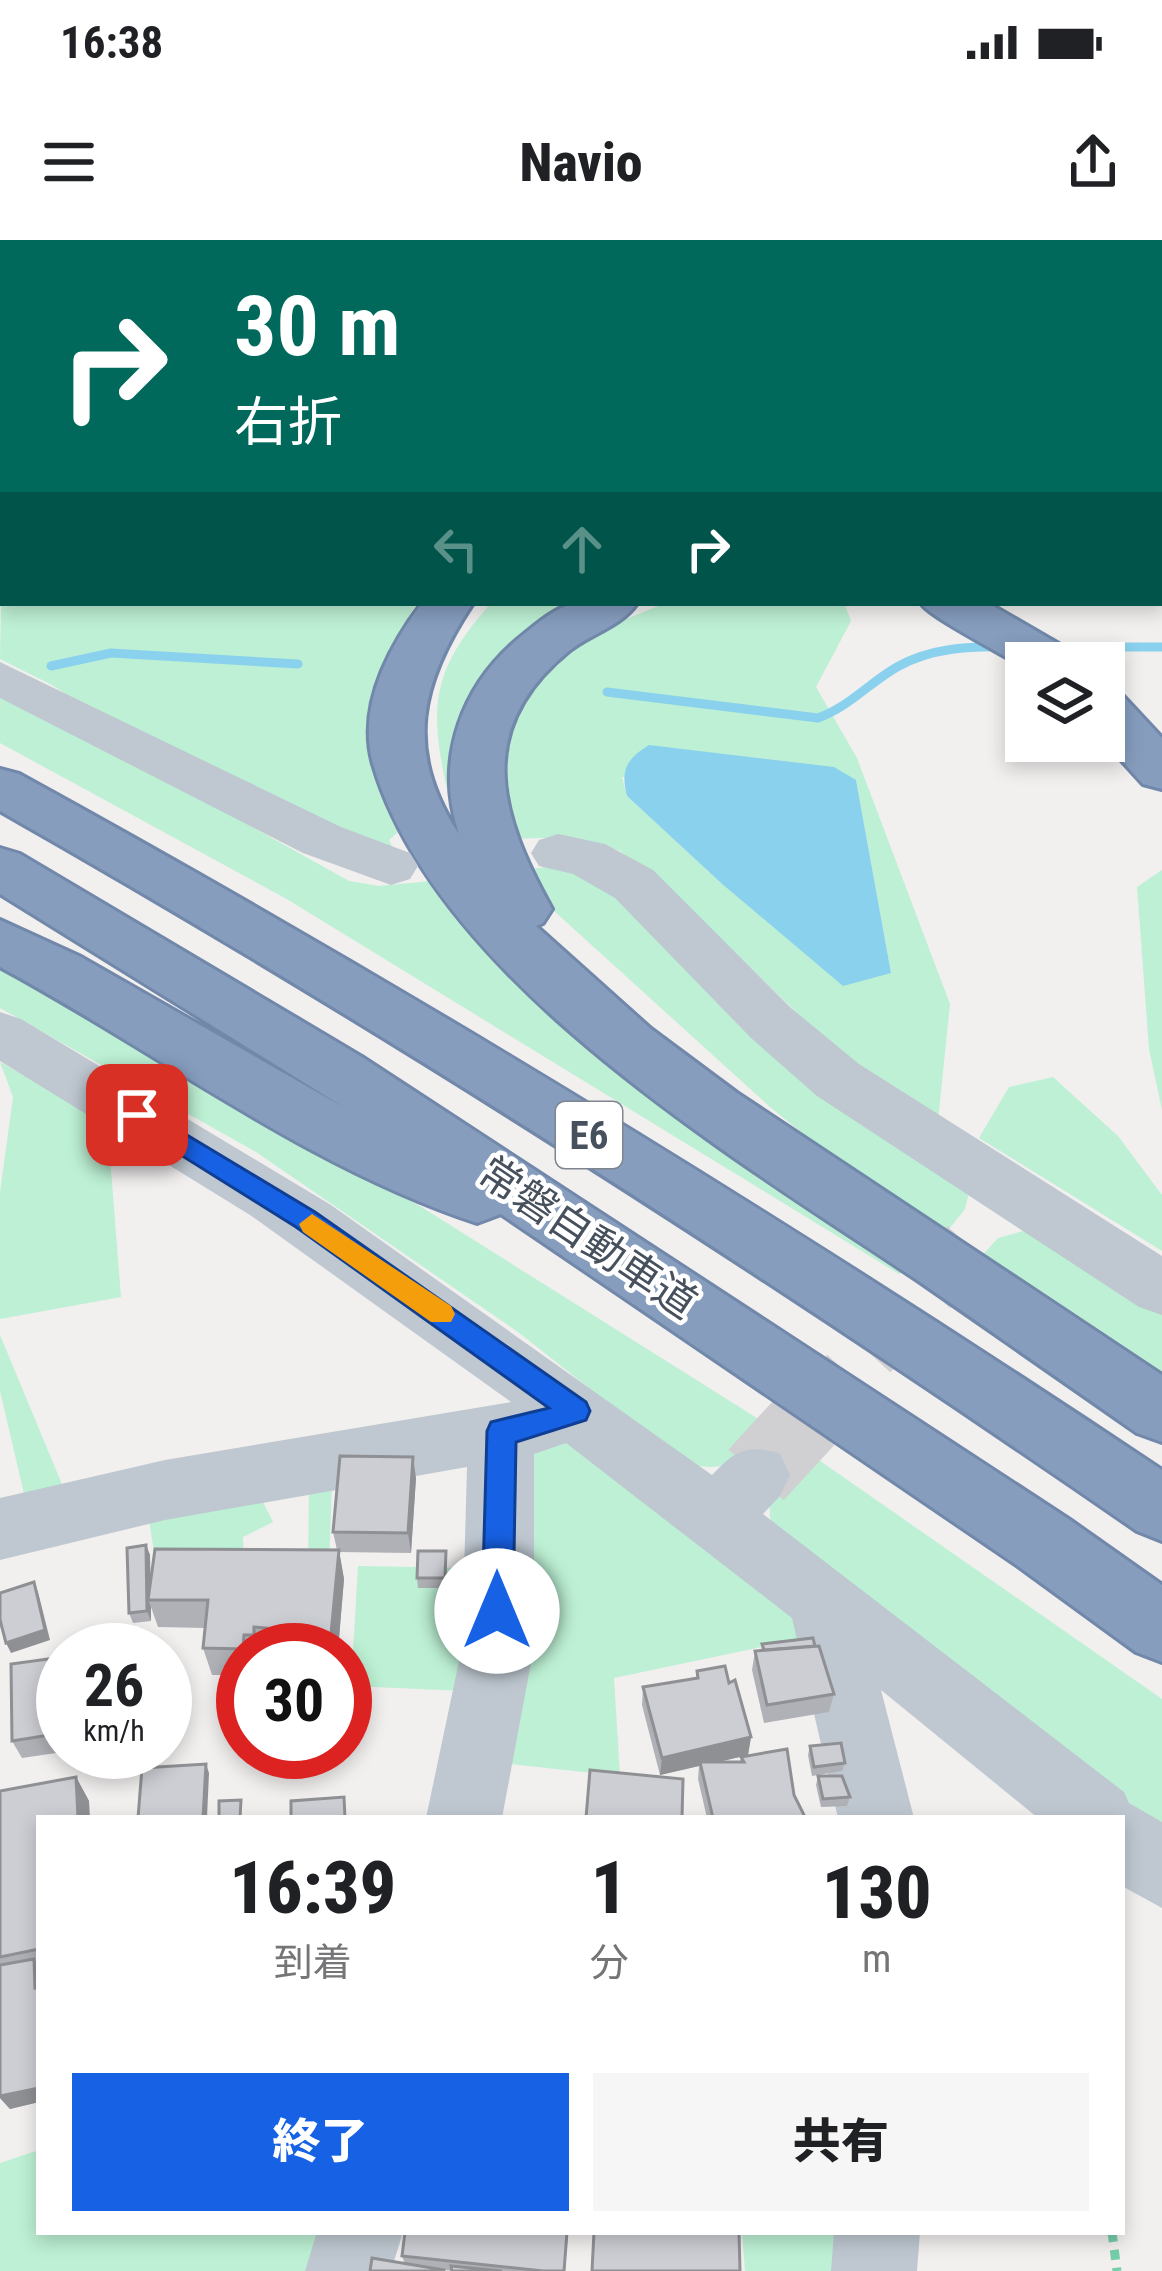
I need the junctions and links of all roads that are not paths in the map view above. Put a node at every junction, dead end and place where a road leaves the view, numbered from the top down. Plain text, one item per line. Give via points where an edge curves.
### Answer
1 (446, 606) edge
2 (607, 606) edge
3 (952, 606) edge
4 (1020, 642) edge
5 (0, 678) edge
6 (1125, 731) edge
7 (1162, 771) edge
8 (0, 787) edge
9 (558, 854) dead end
10 (391, 866) dead end
11 (0, 868) edge
12 (0, 940) edge
13 (0, 1034) edge
14 (781, 1157) junction
15 (598, 1243) junction
16 (1162, 1289) edge
17 (575, 1411) junction
18 (1162, 1412) edge
19 (501, 1431) junction
20 (1162, 1509) edge
21 (0, 1528) edge
22 (823, 1601) junction
23 (1162, 1628) edge
24 (465, 1815) edge
25 (875, 1815) edge
26 (1093, 1815) edge
27 (1125, 1840) edge
28 (1162, 1870) edge
29 (359, 2235) edge
30 (877, 2235) edge
31 (348, 2271) edge
32 (874, 2271) edge

1 - 14 highway via 416,649 399,702 399,760 423,824 488,912 583,1004
2 - 14 highway via 553,636 489,703 474,758 478,816 503,879 548,940
3 - 4 highway
5 - 10 street via 322,840
6 - 7 highway
8 - 20 highway, 常磐自動車道 / E6 via 394,1014 734,1225
9 - 16 street via 586,857 634,884 771,1023 999,1214
11 - 15 highway, 常磐自動車道 / E6 via 340,1073
12 - 15 highway via 405,1170
13 - 17 street via 305,1220
14 - 18 highway
15 - 23 highway, 常磐自動車道 / E6
17 - 19 street
17 - 22 street via 737,1496
19 - 21 street
19 - 24 street via 498,1647
22 - 25 street
22 - 26 street
27 - 28 street
29 - 31 street
30 - 32 street

